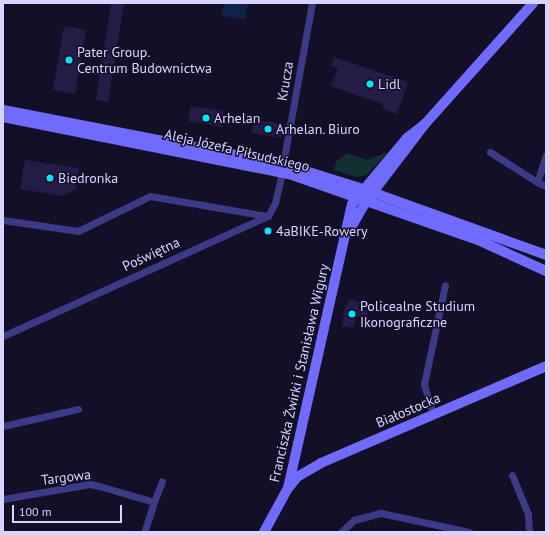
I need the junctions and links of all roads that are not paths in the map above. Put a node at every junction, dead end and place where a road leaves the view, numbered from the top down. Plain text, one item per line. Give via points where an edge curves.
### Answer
1 (312, 3) edge
2 (533, 3) edge
3 (3, 110) edge
4 (3, 117) edge
5 (410, 141) junction
6 (490, 152) dead end
7 (546, 155) edge
8 (282, 168) junction
9 (536, 182) junction
10 (546, 186) edge
11 (360, 192) junction
12 (370, 196) junction
13 (268, 216) junction
14 (3, 220) edge
15 (344, 240) junction
16 (546, 255) edge
17 (546, 271) edge
18 (444, 285) dead end
19 (3, 336) edge
20 (546, 366) edge
21 (78, 409) dead end
22 (433, 414) junction
23 (3, 426) edge
24 (512, 475) dead end
25 (162, 481) dead end
26 (288, 488) junction
27 (3, 499) edge
28 (154, 502) junction
29 (144, 532) edge
30 (264, 532) edge
31 (341, 532) edge
32 (469, 532) edge
33 (529, 532) edge

1 - 8 street, Krucza
2 - 5 main road, Franciszka Żwirki i Stanisława Wigury
3 - 8 main road, Aleja Józefa Piłsudskiego
4 - 8 main road, Aleja Józefa Piłsudskiego
5 - 11 main road, Franciszka Żwirki i Stanisława Wigury
5 - 12 main road, Franciszka Żwirki i Stanisława Wigury
6 - 9 street
7 - 9 street
8 - 11 main road, Aleja Józefa Piłsudskiego
8 - 13 street via 275,203
9 - 10 street
11 - 12 main road, Aleja Józefa Piłsudskiego
11 - 15 main road, Franciszka Żwirki i Stanisława Wigury
12 - 15 main road, Franciszka Żwirki i Stanisława Wigury
12 - 16 main road, Aleja Józefa Piłsudskiego
12 - 17 main road, Aleja Józefa Piłsudskiego via 496,247
13 - 14 street via 150,196 78,231
13 - 19 street, Poświętna
15 - 26 main road, Franciszka Żwirki i Stanisława Wigury
18 - 22 street via 424,384
20 - 22 main road, Białostocka
21 - 23 street
22 - 26 main road, Białostocka via 306,470
24 - 33 street via 528,514
25 - 28 street
26 - 30 main road, Franciszka Żwirki i Stanisława Wigury
27 - 28 street, Targowa via 90,484
28 - 29 street
31 - 32 street via 354,520 381,513

